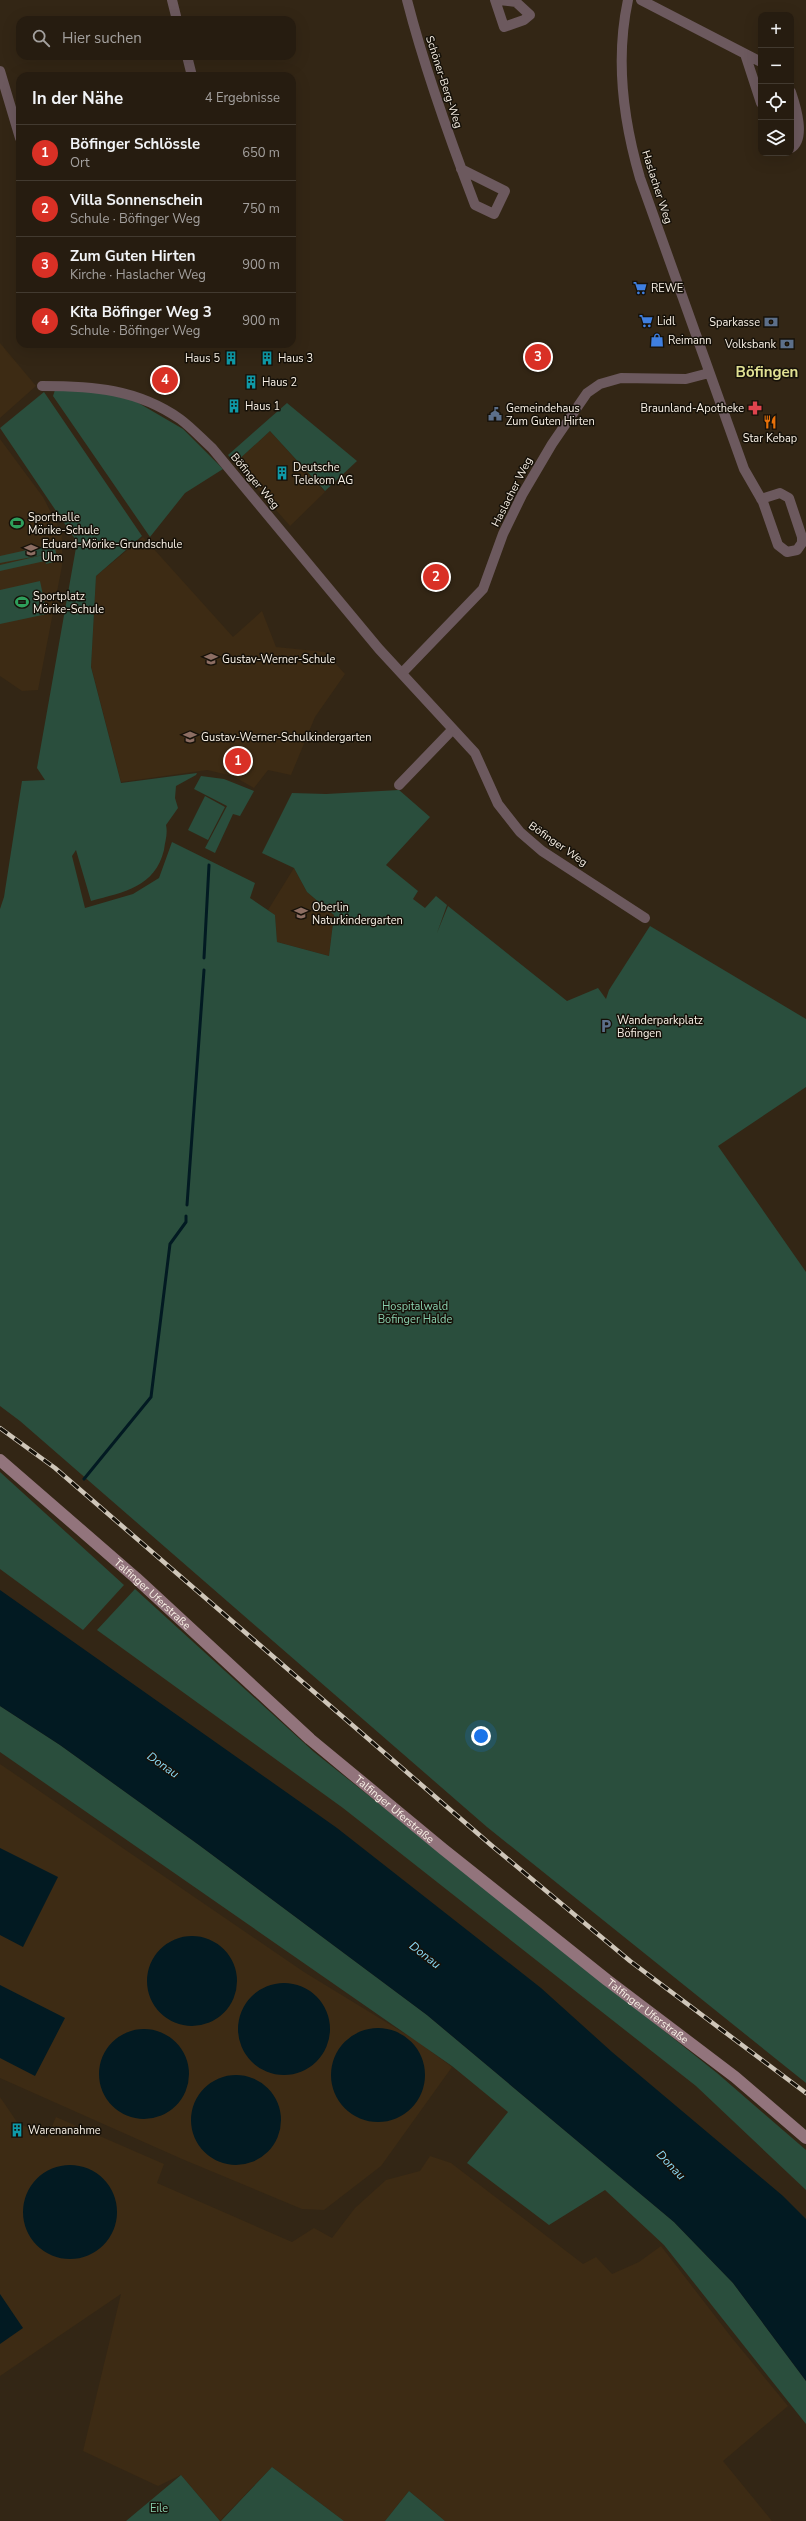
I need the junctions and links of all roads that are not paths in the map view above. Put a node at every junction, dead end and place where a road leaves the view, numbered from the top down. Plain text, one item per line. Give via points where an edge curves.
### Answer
1 (172, 0) edge
2 (407, 0) edge
3 (495, 0) edge
4 (499, 0) edge
5 (628, 0) edge
6 (641, 0) edge
7 (176, 16) edge
8 (745, 54) junction
9 (188, 60) edge
10 (758, 60) edge
11 (0, 71) edge
12 (191, 72) edge
13 (758, 94) edge
14 (794, 102) edge
15 (16, 125) edge
16 (794, 146) edge
17 (461, 169) junction
18 (709, 373) junction
19 (42, 386) dead end
20 (761, 499) junction
21 (402, 673) junction
22 (453, 729) junction
23 (399, 785) dead end
24 (645, 918) dead end
25 (0, 1460) edge
26 (806, 2138) edge

1 - 7 street
2 - 17 street, Schöner-Berg-Weg via 431,83
3 - 4 street via 504,27 524,20 530,15 516,2
5 - 18 street, Haslacher Weg via 621,56 628,133 640,178
6 - 8 street
8 - 10 street
8 - 13 street
9 - 12 street
11 - 15 street
14 - 16 street via 803,132 800,142
17 - 17 street, Schöner-Berg-Weg via 475,205 494,214 505,191
18 - 20 street, Haslacher Weg via 744,469
18 - 21 street, Haslacher Weg via 686,379 621,378 600,384 587,393 574,409 526,487 507,526 488,581 480,594
19 - 21 street, Böfinger Weg via 89,386 134,395 180,419 212,448
20 - 20 street, Haslacher Weg via 779,547 787,552 797,550 802,543 802,536 789,498 780,493
21 - 22 street, Böfinger Weg
22 - 23 street
22 - 24 street, Böfinger Weg via 475,753 498,804 520,832 542,851
25 - 26 street, Talfinger Uferstraße via 136,1578 310,1739 607,1980 735,2077

